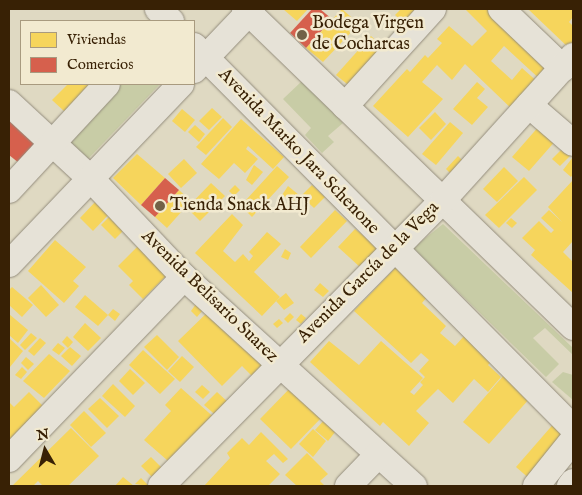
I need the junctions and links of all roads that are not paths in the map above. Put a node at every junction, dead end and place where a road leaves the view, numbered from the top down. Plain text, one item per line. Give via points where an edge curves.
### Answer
1 (433, 9) edge
2 (502, 9) edge
3 (249, 10) edge
4 (198, 58) edge
5 (568, 62) edge
6 (106, 85) edge
7 (180, 85) edge
8 (9, 103) edge
9 (529, 105) junction
10 (345, 106) junction
11 (52, 142) junction
12 (573, 142) edge
13 (91, 178) junction
14 (9, 190) edge
15 (443, 200) junction
16 (394, 250) junction
17 (9, 264) edge
18 (184, 277) junction
19 (573, 328) edge
20 (277, 365) junction
21 (573, 428) edge
22 (573, 440) edge
23 (378, 455) junction
24 (9, 459) edge
25 (573, 482) edge
26 (161, 486) edge
27 (348, 486) edge
28 (414, 486) edge
29 (536, 486) edge
30 (570, 486) edge

1 - 10 street
2 - 5 street
3 - 4 street
3 - 10 street
4 - 16 street, Avenida Marko Jara Schenone
5 - 9 street, Avenida García de la Vega
6 - 11 street
7 - 13 street
8 - 11 street, Avenida Belisario Suarez
9 - 12 street
9 - 15 street, Avenida García de la Vega
10 - 15 street
11 - 13 street, Avenida Belisario Suarez
11 - 14 street
13 - 17 street
13 - 18 street, Avenida Belisario Suarez
15 - 16 street, Avenida García de la Vega
15 - 19 street
16 - 20 street, Avenida García de la Vega
16 - 21 street, Avenida Marko Jara Schenone
18 - 20 street, Avenida Belisario Suarez
18 - 24 street
20 - 23 street, Avenida Belisario Suarez
20 - 26 street, Avenida García de la Vega
22 - 29 street
23 - 27 street
23 - 28 street, Avenida Belisario Suarez
25 - 30 street

